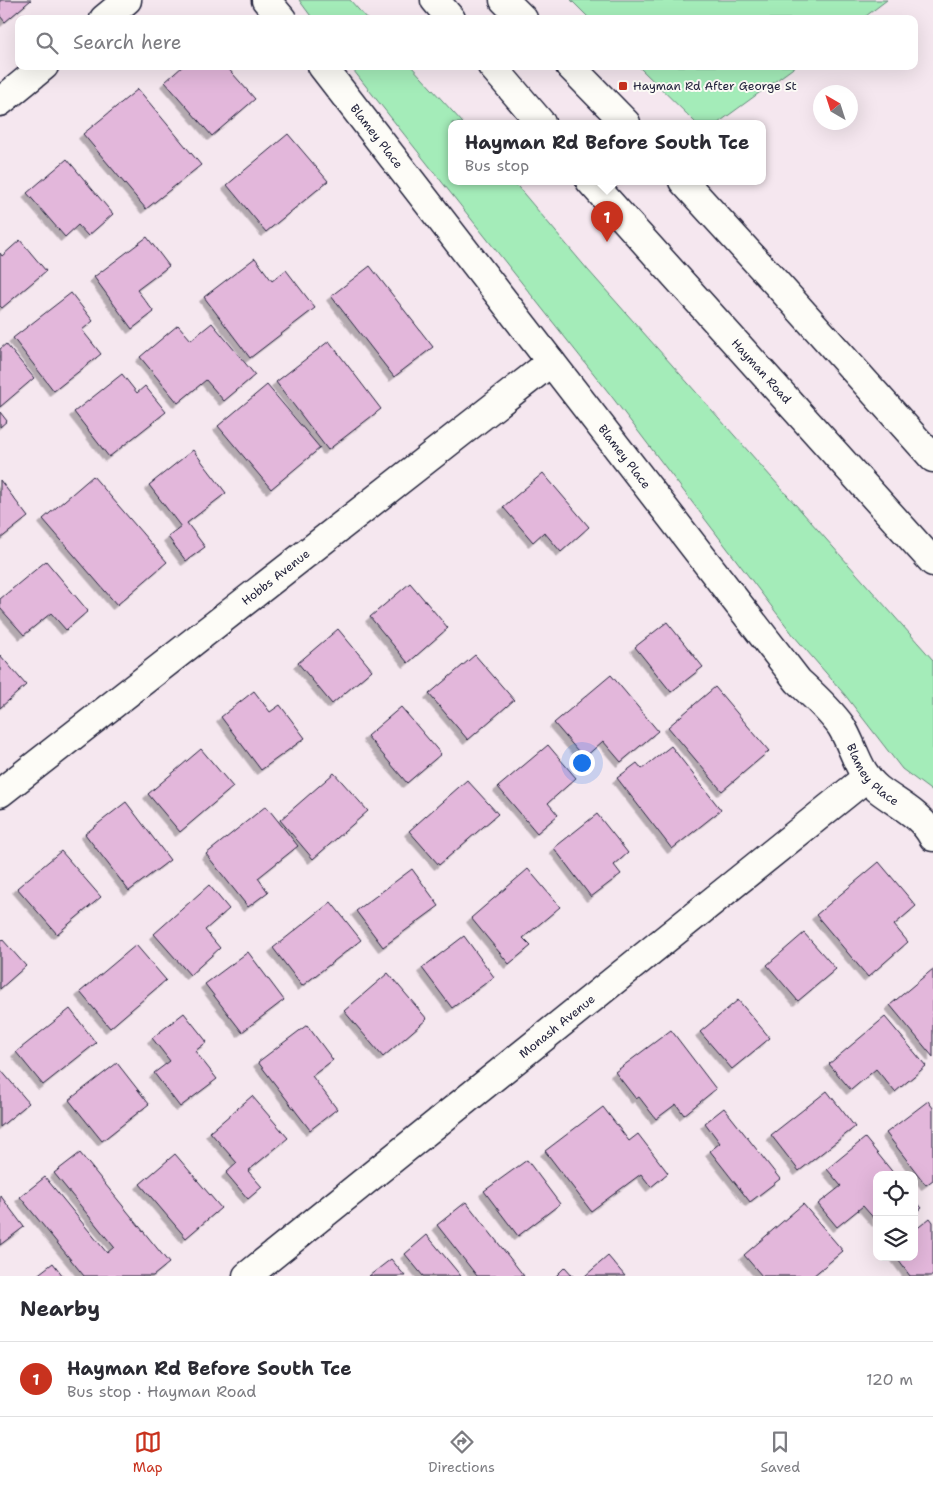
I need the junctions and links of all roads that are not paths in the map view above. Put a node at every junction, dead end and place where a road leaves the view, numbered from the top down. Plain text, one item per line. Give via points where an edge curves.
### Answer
1 (127, 0) edge
2 (266, 0) edge
3 (435, 0) edge
4 (504, 0) edge
5 (109, 15) edge
6 (279, 15) edge
7 (448, 15) edge
8 (519, 15) edge
9 (39, 70) edge
10 (325, 70) edge
11 (495, 70) edge
12 (574, 70) edge
13 (0, 102) edge
14 (538, 120) edge
15 (623, 120) edge
16 (594, 185) edge
17 (687, 185) edge
18 (551, 362) junction
19 (933, 458) edge
20 (933, 562) edge
21 (867, 777) junction
22 (0, 793) edge
23 (933, 837) edge
24 (247, 1276) edge

1 - 5 street
2 - 6 street
3 - 7 street
4 - 8 street
9 - 13 street
10 - 18 street, Blamey Place
11 - 14 street
12 - 15 street
16 - 20 street, Hayman Road
17 - 19 street
18 - 21 street, Blamey Place via 798,681 829,710
18 - 22 street, Hobbs Avenue
21 - 23 street, Blamey Place via 877,789 917,817
21 - 24 street, Monash Avenue

